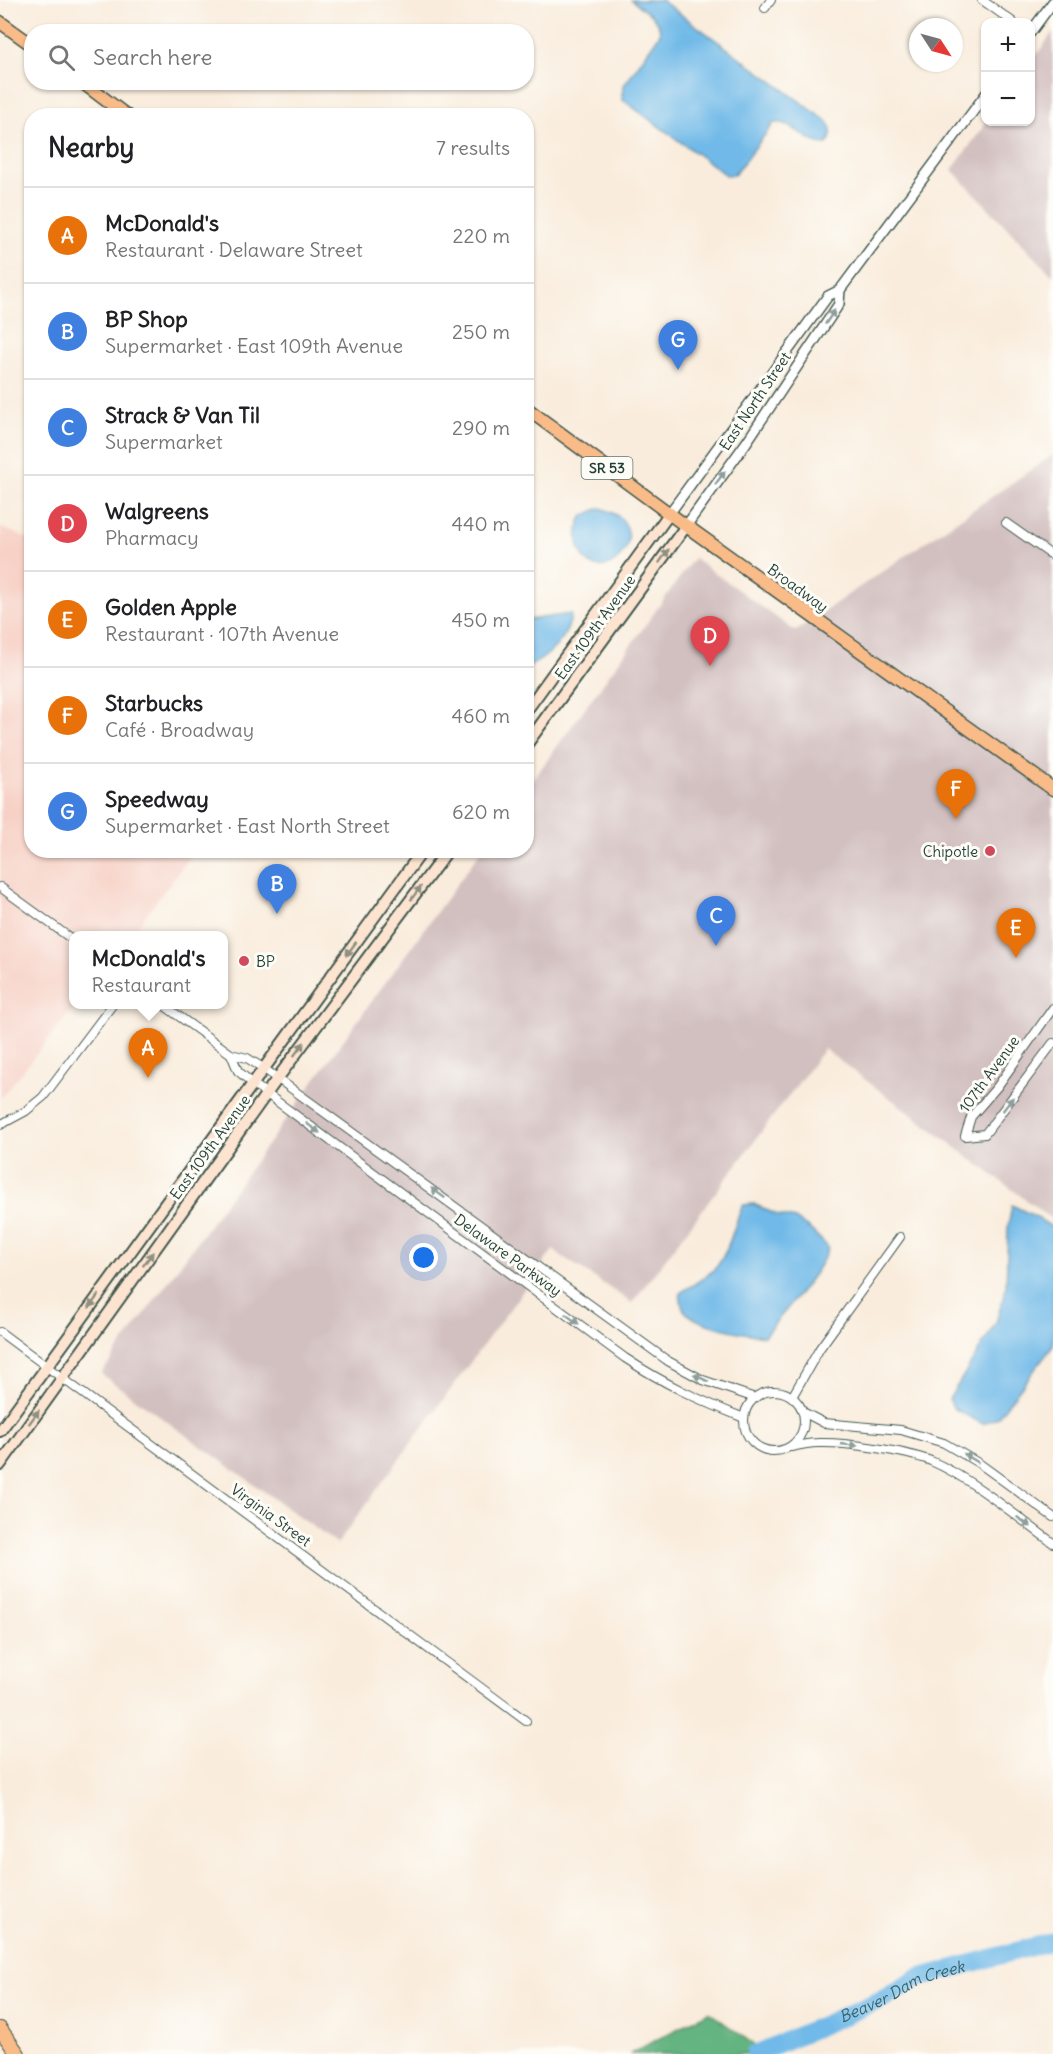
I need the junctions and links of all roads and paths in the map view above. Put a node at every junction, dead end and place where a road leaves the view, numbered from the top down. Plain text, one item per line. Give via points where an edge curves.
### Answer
1 (771, 0) edge
2 (982, 0) edge
3 (1053, 2) edge
4 (765, 8) dead end
5 (1007, 18) edge
6 (0, 22) edge
7 (1035, 26) edge
8 (24, 39) edge
9 (93, 90) edge
10 (981, 101) edge
11 (116, 108) edge
12 (840, 290) junction
13 (534, 414) edge
14 (669, 514) junction
15 (1006, 523) dead end
16 (686, 525) junction
17 (1053, 556) edge
18 (534, 700) edge
19 (534, 734) edge
20 (1053, 789) edge
21 (417, 858) edge
22 (442, 858) edge
23 (0, 887) edge
24 (69, 937) edge
25 (1053, 1008) edge
26 (109, 1009) edge
27 (168, 1009) edge
28 (1053, 1043) edge
29 (231, 1054) junction
30 (263, 1068) junction
31 (277, 1079) junction
32 (252, 1083) junction
33 (266, 1094) junction
34 (0, 1125) edge
35 (900, 1237) dead end
36 (0, 1332) edge
37 (47, 1366) junction
38 (63, 1378) junction
39 (792, 1396) junction
40 (755, 1398) junction
41 (803, 1412) junction
42 (744, 1418) junction
43 (0, 1431) edge
44 (791, 1447) junction
45 (0, 1465) edge
46 (1053, 1517) edge
47 (1053, 1543) edge
48 (526, 1721) dead end
49 (0, 2029) edge
50 (18, 2054) edge

1 - 4 street
2 - 5 street
3 - 7 street
6 - 8 main road
9 - 11 main road
10 - 12 street, East North Street
12 - 14 street, East North Street via 828,296
16 -> 12 street, East North Street via 839,304
13 - 14 main road, Broadway / SR 53
14 - 16 main road, Broadway / SR 53
14 - 18 main road, East 109th Avenue
15 - 17 street
19 -> 16 main road, East 109th Avenue
16 - 20 main road, Broadway / SR 53
21 -> 30 main road, East 109th Avenue
31 -> 22 main road, East 109th Avenue
23 - 24 street
25 -> 28 street, 107th Avenue via 971,1117 965,1136 985,1134
26 - 34 street via 43,1097
27 - 29 street
29 - 30 street, Delaware Parkway
29 - 32 street, Delaware Parkway via 238,1071
30 - 31 street, Delaware Parkway
30 - 32 main road, East 109th Avenue
31 - 33 main road, East 109th Avenue
40 -> 31 street, Delaware Parkway via 703,1380 668,1361
32 - 33 street, Delaware Parkway
32 -> 37 main road, East 109th Avenue
38 -> 33 main road, East 109th Avenue
33 -> 42 street, Delaware Parkway via 625,1358 696,1399
35 - 39 street via 820,1347
36 - 37 street, Virginia Street
37 - 38 street, Virginia Street
37 - 43 main road, East 109th Avenue
45 -> 38 main road, East 109th Avenue
38 - 48 street, Virginia Street
39 - 40 street via 773,1391
39 - 41 street
40 - 42 street
41 - 44 street via 803,1431
46 -> 41 street via 944,1443 901,1431 824,1423
42 - 44 street via 748,1437 763,1449
44 -> 47 street via 818,1443 851,1445 931,1461
49 - 50 highway

